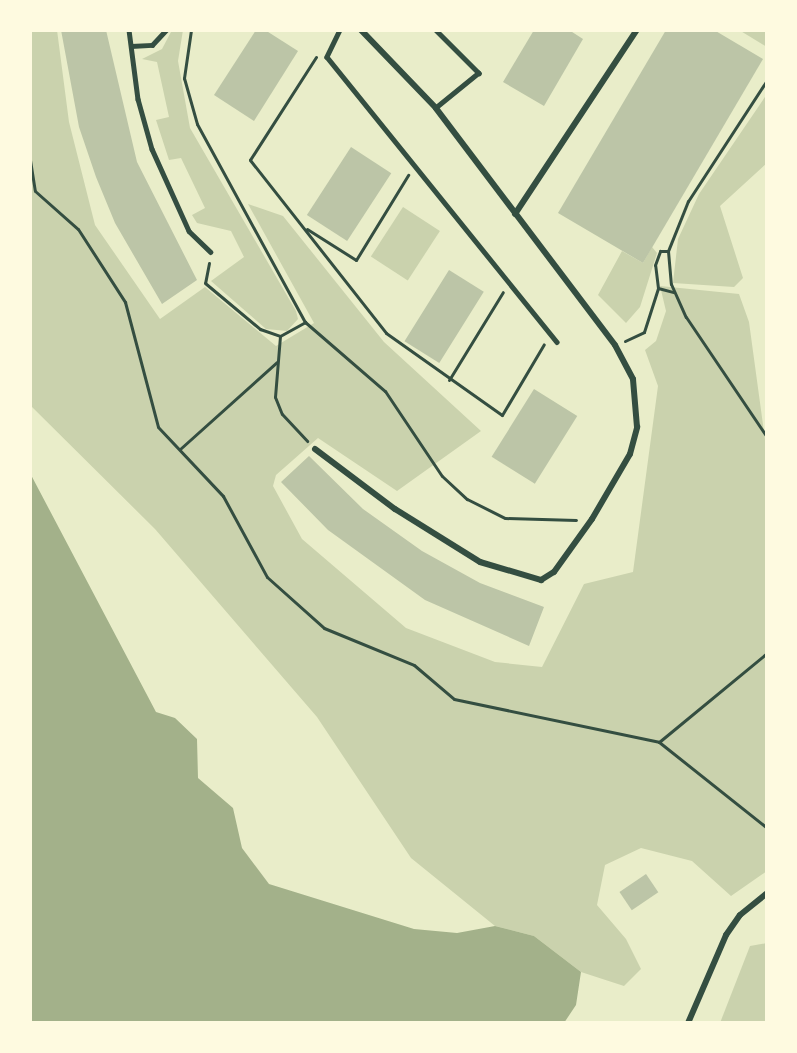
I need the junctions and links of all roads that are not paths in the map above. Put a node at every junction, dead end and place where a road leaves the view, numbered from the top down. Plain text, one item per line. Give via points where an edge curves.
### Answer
1 (129, 30) edge
2 (166, 30) edge
3 (340, 30) edge
4 (361, 30) edge
5 (436, 30) edge
6 (637, 30) edge
7 (130, 46) junction
8 (436, 108) junction
9 (515, 214) junction
10 (212, 252) road end
11 (557, 342) dead end
12 (315, 449) road end
13 (767, 894) edge
14 (688, 1023) edge

1 - 7 lane
2 - 7 lane via 152,45
3 - 11 lane via 327,57
4 - 8 street
5 - 8 lane via 478,73
6 - 9 street
7 - 10 lane via 152,149 189,231
8 - 9 street
9 - 12 street via 615,345 633,379 637,427 630,454 592,519 554,572 541,580 525,579 470,556
13 - 14 street via 740,915 726,935

